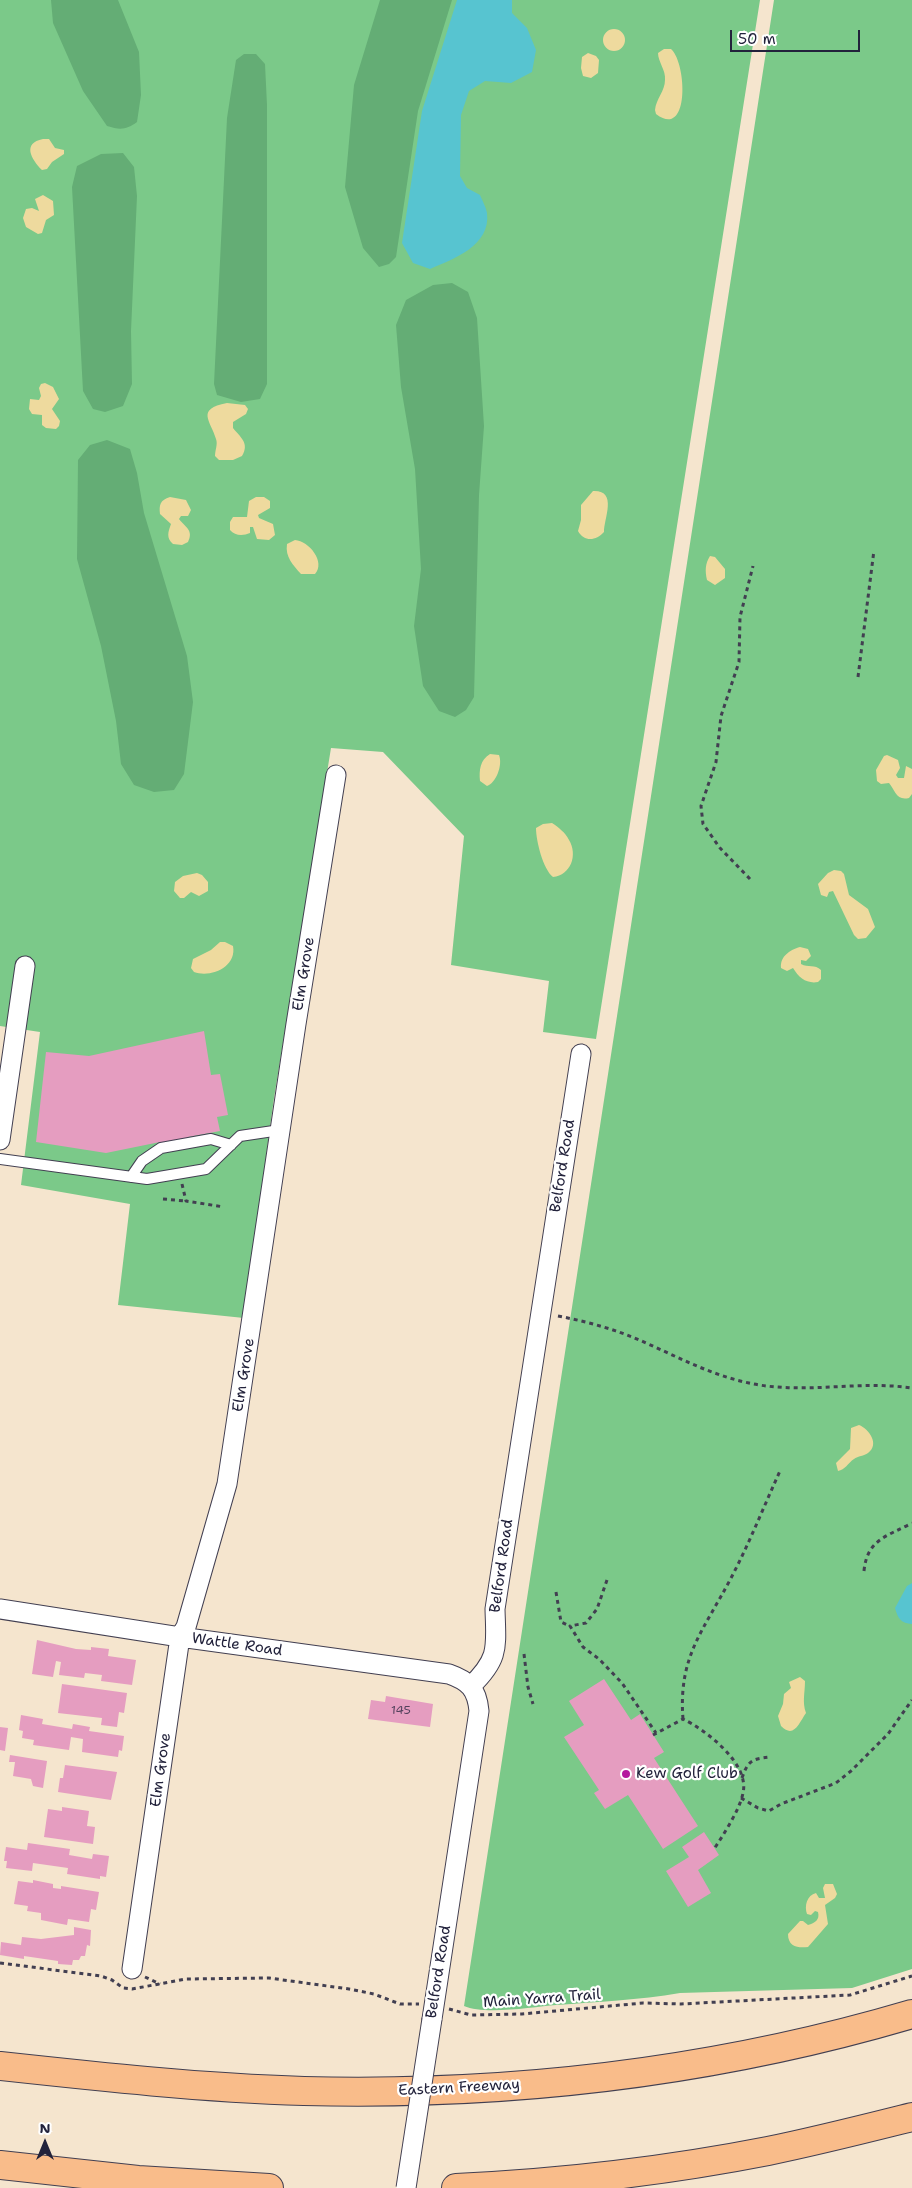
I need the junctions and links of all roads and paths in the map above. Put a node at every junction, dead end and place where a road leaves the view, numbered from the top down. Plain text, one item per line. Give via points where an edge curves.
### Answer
1 (874, 550) dead end
2 (753, 566) dead end
3 (858, 678) dead end
4 (336, 775) dead end
5 (750, 879) dead end
6 (25, 966) dead end
7 (580, 1054) dead end
8 (280, 1130) junction
9 (0, 1140) edge
10 (231, 1145) junction
11 (0, 1159) edge
12 (131, 1177) junction
13 (163, 1200) dead end
14 (186, 1202) dead end
15 (541, 1312) junction
16 (912, 1388) edge
17 (780, 1471) dead end
18 (912, 1523) edge
19 (864, 1570) dead end
20 (607, 1580) dead end
21 (556, 1592) dead end
22 (0, 1609) edge
23 (570, 1626) junction
24 (180, 1637) junction
25 (524, 1654) dead end
26 (471, 1686) junction
27 (912, 1700) edge
28 (533, 1704) dead end
29 (683, 1719) junction
30 (770, 1758) dead end
31 (742, 1778) junction
32 (742, 1798) junction
33 (714, 1848) dead end
34 (0, 1963) edge
35 (132, 1969) dead end
36 (912, 1976) edge
37 (433, 2013) junction
38 (912, 2014) edge
39 (0, 2066) edge
40 (912, 2116) edge
41 (0, 2165) edge
42 (269, 2188) edge
43 (406, 2188) edge
44 (456, 2188) edge

1 - 3 path
2 - 5 path via 740,617 739,662 721,716 716,762 701,806 703,824 720,848
4 - 8 street, Elm Grove
6 - 9 street
7 - 15 street, Belford Road
8 - 10 lane via 240,1136
8 - 24 street, Elm Grove via 227,1484 186,1627
10 - 12 lane via 206,1169 147,1179
10 - 12 lane via 211,1139 161,1148 142,1161
11 - 12 lane
13 - 14 path
15 - 16 path via 599,1324 694,1366 748,1383 788,1389 865,1384
15 - 26 street, Belford Road via 494,1609 494,1655 488,1668
17 - 29 path via 731,1578 690,1654 685,1667
18 - 19 path via 876,1541 865,1559
20 - 23 path via 597,1609 586,1623
21 - 23 path via 561,1622
22 - 24 street, Wattle Road
23 - 29 path via 583,1648 622,1683 655,1734
24 - 26 street, Wattle Road via 449,1674
24 - 35 street, Elm Grove
25 - 28 path
26 - 37 street, Belford Road via 478,1698 479,1711
27 - 32 path via 888,1734 836,1783 769,1811
29 - 31 path via 696,1725 730,1755
30 - 31 path via 751,1761
31 - 32 path
32 - 33 path
34 - 37 path, Main Yarra Trail via 101,1976 123,1988 132,1989 186,1979 269,1978 349,1988
36 - 37 path, Main Yarra Trail via 850,1995 643,2003 505,2014
37 - 43 street, Belford Road, bridge
38 - 39 highway, Eastern Freeway via 808,2041 708,2061 610,2077 509,2086 304,2091 186,2084
40 - 44 highway via 767,2151 678,2166 588,2178
41 - 42 highway via 138,2180

